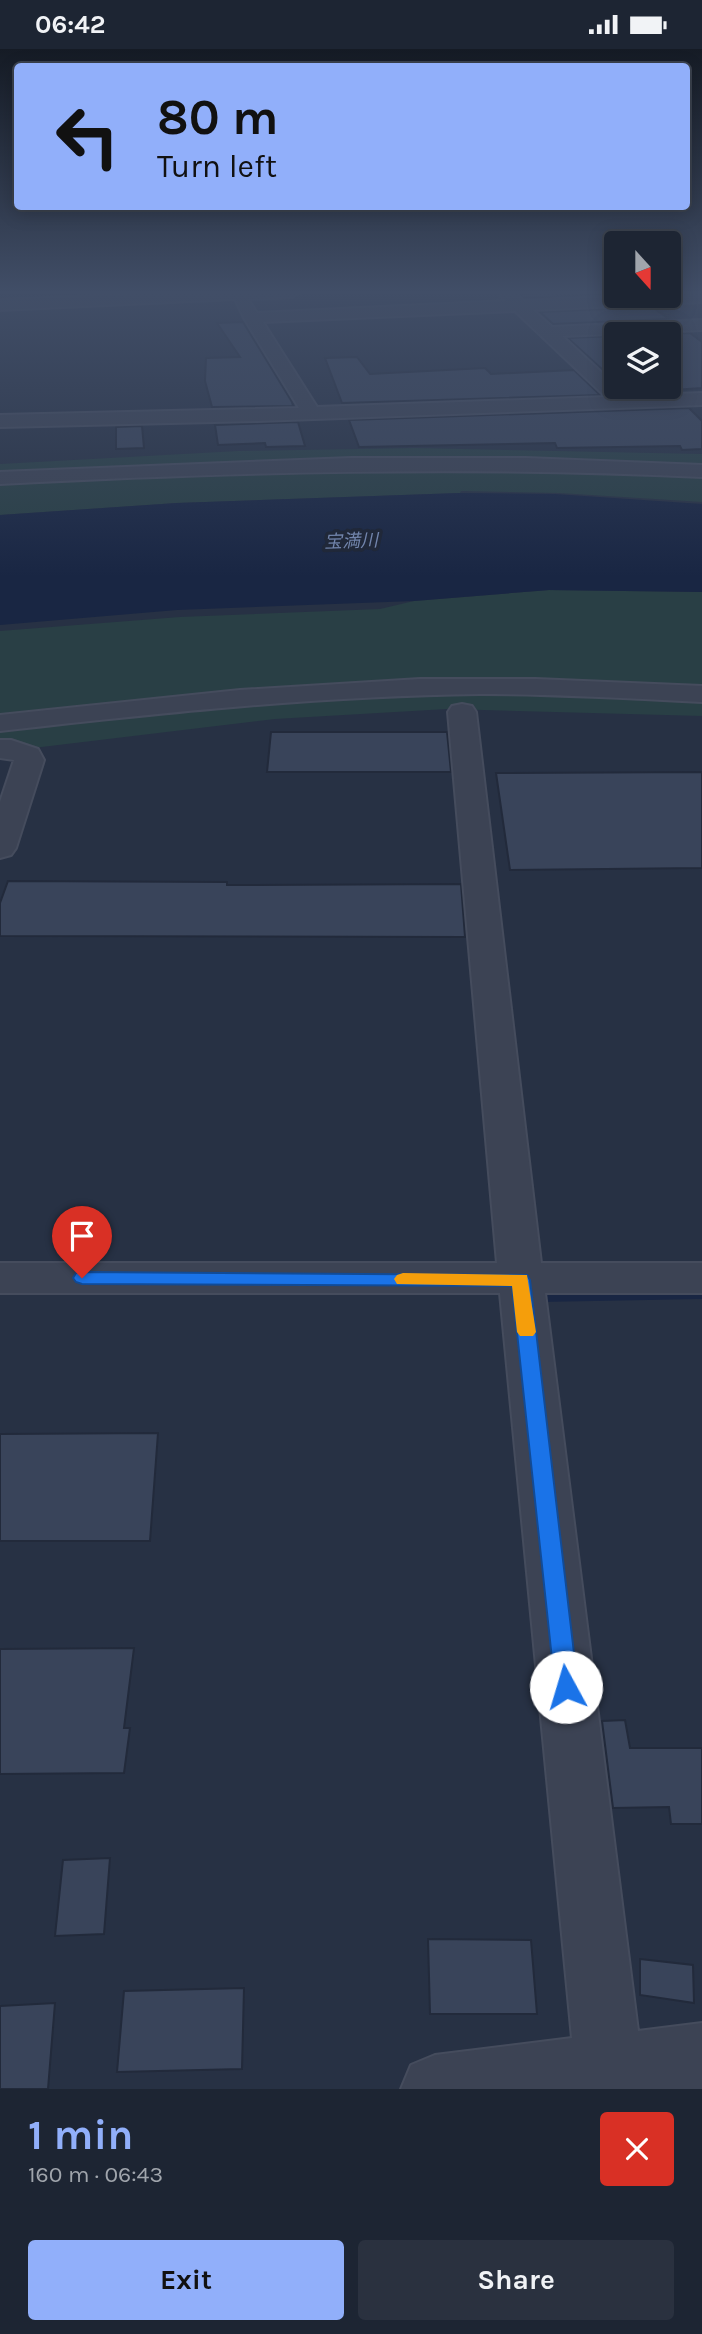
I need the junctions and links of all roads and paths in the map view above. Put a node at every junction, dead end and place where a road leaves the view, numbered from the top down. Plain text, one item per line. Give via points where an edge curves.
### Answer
1 (295, 387) edge
2 (620, 399) edge
3 (702, 399) edge
4 (622, 402) junction
5 (311, 412) junction
6 (258, 415) junction
7 (0, 421) edge
8 (0, 463) edge
9 (702, 471) edge
10 (0, 478) edge
11 (702, 694) edge
12 (462, 712) dead end
13 (0, 723) edge
14 (0, 749) edge
15 (0, 848) edge
16 (0, 1278) edge
17 (702, 1278) edge
18 (521, 1280) junction
19 (702, 2057) edge
20 (609, 2067) junction
21 (435, 2089) edge

1 - 5 street
2 - 4 street
3 - 4 street
4 - 5 street
5 - 6 street
6 - 7 street
6 - 8 street via 254,422 240,427 241,442
9 - 10 street via 318,464
11 - 13 street via 532,686 390,689
12 - 18 street
14 - 15 street via 22,751 29,760
16 - 18 street
17 - 18 street
18 - 20 street
19 - 20 street
20 - 21 street

